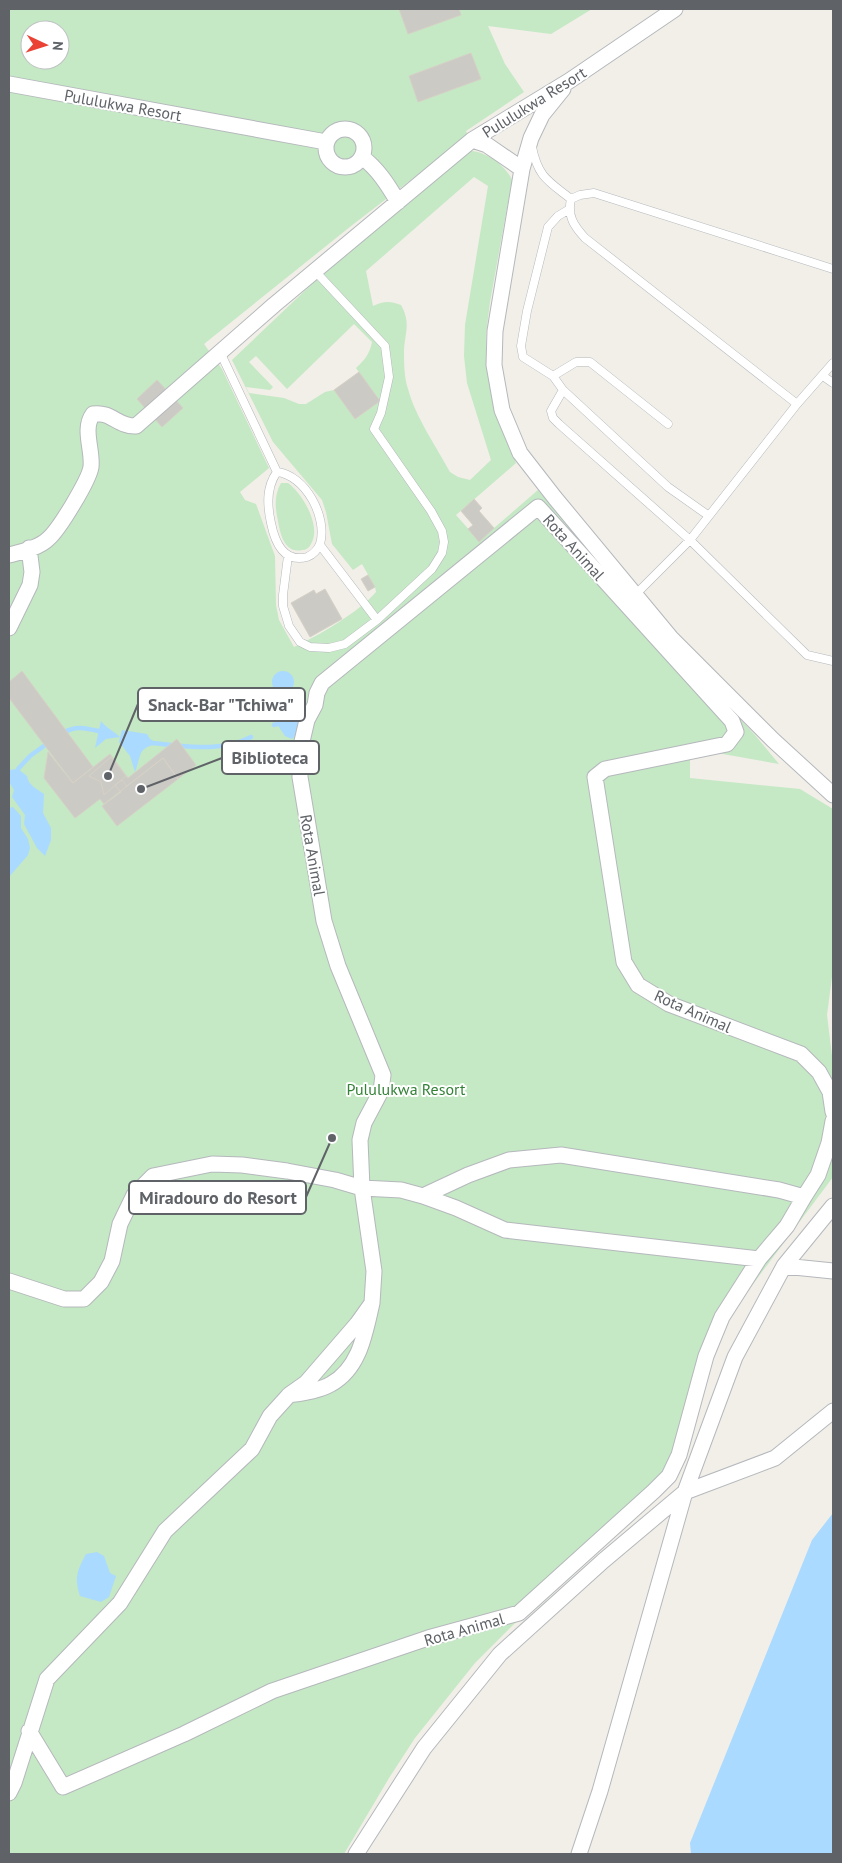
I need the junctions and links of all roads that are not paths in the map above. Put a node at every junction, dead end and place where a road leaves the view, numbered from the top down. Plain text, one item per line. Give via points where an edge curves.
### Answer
1 (675, 9) edge
2 (569, 81) junction
3 (9, 84) edge
4 (531, 138) junction
5 (472, 140) junction
6 (326, 142) junction
7 (362, 157) junction
8 (522, 169) junction
9 (571, 200) junction
10 (398, 202) junction
11 (568, 210) junction
12 (833, 269) edge
13 (315, 271) junction
14 (220, 352) junction
15 (833, 363) edge
16 (553, 376) junction
17 (823, 376) junction
18 (833, 383) edge
19 (563, 390) junction
20 (797, 404) junction
21 (668, 424) dead end
22 (277, 472) junction
23 (709, 516) junction
24 (690, 540) junction
25 (320, 545) junction
26 (29, 548) junction
27 (9, 555) edge
28 (288, 556) junction
29 (636, 594) junction
30 (377, 620) junction
31 (9, 628) edge
32 (833, 661) edge
33 (833, 794) edge
34 (833, 1112) edge
35 (833, 1121) edge
36 (362, 1188) junction
37 (423, 1196) junction
38 (804, 1196) junction
39 (833, 1206) edge
40 (759, 1260) junction
41 (784, 1266) junction
42 (833, 1271) edge
43 (9, 1281) edge
44 (372, 1303) junction
45 (289, 1396) junction
46 (833, 1411) edge
47 (685, 1492) junction
48 (29, 1732) junction
49 (9, 1793) edge
50 (356, 1854) edge
51 (579, 1854) edge

1 - 2 street, Pululukwa Resort
2 - 4 street via 542,115
2 - 5 street, Pululukwa Resort
3 - 6 street, Pululukwa Resort
4 - 8 street
4 - 9 lane via 541,175
5 - 8 street via 487,145
5 - 10 street, Pululukwa Resort
6 - 7 street via 327,155 335,165 353,166
6 - 7 street via 334,132 352,130 364,144
7 - 10 street via 373,165
8 - 29 street via 495,332 494,365 502,410 520,453
9 - 11 lane
9 - 12 lane via 594,193
10 - 13 street, Pululukwa Resort
11 - 16 lane via 548,227 521,346 523,357
11 - 20 lane via 574,226 585,238
13 - 14 street, Pululukwa Resort
13 - 30 lane via 385,346 389,377 374,429 431,511 444,542 442,553 432,569
14 - 22 lane
14 - 26 street, Pululukwa Resort via 136,426 128,426 102,412 93,414 88,421 91,467 87,479 54,534
15 - 17 lane
16 - 19 lane
16 - 21 lane via 576,362 590,362
17 - 18 lane
17 - 20 lane
19 - 23 lane via 668,486
19 - 24 lane via 552,411 553,418
20 - 23 lane
22 - 25 lane via 296,478 308,492 321,528
22 - 28 lane via 268,493 269,512 273,532
23 - 24 lane
24 - 29 lane
24 - 32 lane via 807,655
25 - 28 lane via 312,556 299,559
25 - 30 lane
26 - 27 street
26 - 31 street via 30,585
28 - 30 lane via 283,606 289,626 300,642 329,648 345,644
29 - 33 street via 671,638 721,689
34 - 36 street, Rota Animal via 830,1092 819,1072 801,1054 669,1004 638,986 624,962 595,777 605,770 727,744 736,732 732,721 538,507 322,683 307,720 300,750 300,777 324,921 338,966 383,1075 381,1091 364,1123 360,1140
35 - 38 street, Rota Animal via 818,1175
36 - 37 street via 401,1190
36 - 43 street via 335,1180 242,1165 212,1164 153,1176 134,1195 120,1224 112,1262 101,1282 84,1299 64,1299
36 - 44 street, Rota Animal via 374,1271
37 - 38 street via 509,1160 561,1155
37 - 40 street via 505,1230
38 - 40 street, Rota Animal via 787,1226
39 - 41 street
40 - 48 street, Rota Animal via 719,1324 706,1356 679,1455 669,1476 519,1613 428,1638 272,1691 63,1787
41 - 42 street
41 - 47 street via 735,1357
44 - 45 street via 358,1324 306,1383
44 - 45 street, Rota Animal via 364,1337 354,1362 343,1376 330,1385
45 - 48 street via 270,1416 252,1449 165,1531 120,1603 47,1679
46 - 47 street via 775,1458
47 - 50 street via 500,1654 424,1748
47 - 51 street
48 - 49 street

